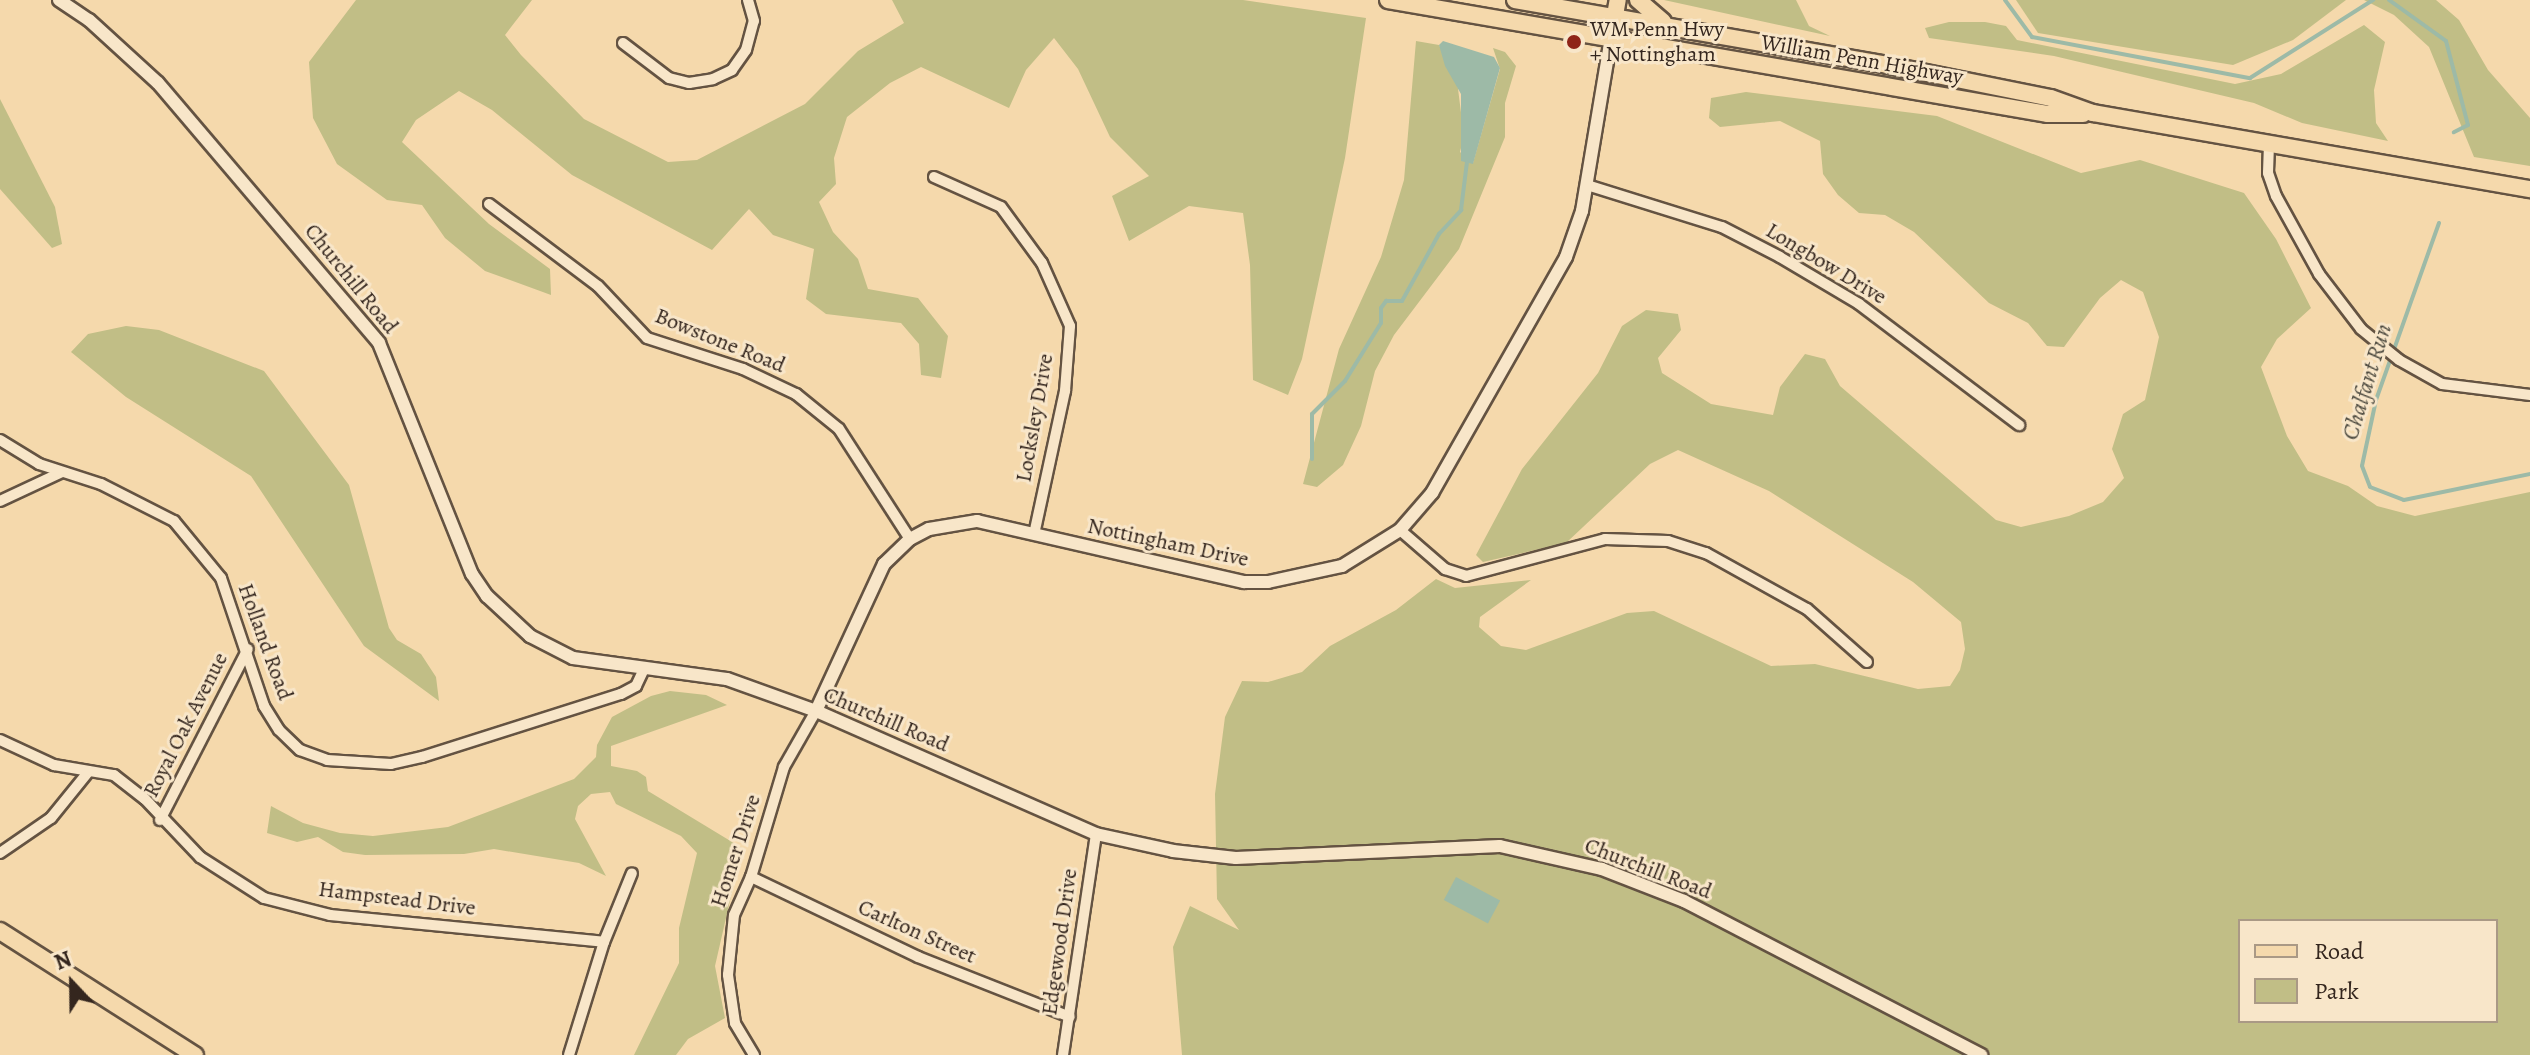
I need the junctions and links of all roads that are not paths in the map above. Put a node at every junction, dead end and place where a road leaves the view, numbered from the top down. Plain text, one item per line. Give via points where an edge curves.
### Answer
1 (59, 0) edge
2 (748, 0) edge
3 (1388, 0) edge
4 (1515, 0) edge
5 (1591, 0) edge
6 (1618, 0) edge
7 (1638, 0) edge
8 (1566, 9) junction
9 (1615, 17) junction
10 (1671, 27) junction
11 (1611, 38) junction
12 (623, 43) dead end
13 (2093, 113) junction
14 (2269, 144) junction
15 (934, 177) dead end
16 (1587, 185) junction
17 (2530, 189) edge
18 (489, 204) dead end
19 (2530, 395) edge
20 (2019, 425) dead end
21 (0, 440) edge
22 (62, 472) junction
23 (0, 501) edge
24 (1400, 530) junction
25 (1034, 534) junction
26 (910, 539) junction
27 (248, 649) junction
28 (1867, 662) dead end
29 (644, 669) junction
30 (816, 711) junction
31 (0, 740) edge
32 (89, 771) junction
33 (160, 820) junction
34 (1096, 834) junction
35 (0, 853) edge
36 (632, 873) dead end
37 (751, 877) junction
38 (0, 931) edge
39 (604, 942) junction
40 (1070, 1017) junction
41 (195, 1055) edge
42 (569, 1055) edge
43 (754, 1055) edge
44 (1063, 1055) edge
45 (1981, 1055) edge

1 - 29 street, Churchill Road via 158,83 379,343 472,574 487,596 530,636 573,658
2 - 12 street via 754,21 746,50 732,70 713,79 689,83 669,78
3 - 11 main road, William Penn Highway
4 - 8 main road, William Penn Highway
5 - 8 main road
6 - 9 main road
7 - 10 main road
8 - 9 main road, William Penn Highway
9 - 10 main road, William Penn Highway
9 - 11 main road
10 - 13 main road, William Penn Highway via 2051,98
11 - 13 main road, William Penn Highway via 2048,114
11 - 16 street, Nottingham Drive
13 - 14 main road, William Penn Highway
14 - 17 main road, William Penn Highway
14 - 19 street via 2272,189 2349,317 2393,356 2442,384
15 - 25 street, Locksley Drive via 1001,207 1042,263 1070,326 1065,391
16 - 20 street, Longbow Drive via 1722,227 1780,257 1859,304
16 - 24 street, Nottingham Drive via 1575,235 1554,281 1432,493
18 - 26 street, Bowstone Road via 598,286 647,338 743,369 796,394 839,429
21 - 22 street, Holland Road
22 - 23 street
22 - 27 street, Holland Road via 101,484 174,521 221,578
24 - 25 street, Nottingham Drive via 1342,566 1268,582 1244,582
24 - 28 street via 1445,569 1466,576 1605,539 1668,541 1706,553 1807,609
25 - 26 street, Nottingham Drive via 962,521
26 - 30 street, Nottingham Drive via 884,564
27 - 29 street, Holland Road via 264,706 279,730 300,750 356,763 422,757 621,694 636,686
27 - 33 street, Royal Oak Avenue
29 - 30 street, Churchill Road via 727,679
30 - 34 street, Churchill Road
30 - 37 street, Homer Drive via 784,767
31 - 32 street, Hampstead Drive via 54,765
32 - 33 street, Hampstead Drive via 114,775 130,785
32 - 35 street via 51,818
33 - 39 street, Hampstead Drive via 200,857 264,898 330,915
34 - 40 street, Edgewood Drive
34 - 45 street, Churchill Road via 1236,858 1500,846 1560,858 1684,901
36 - 39 street
37 - 40 street, Carlton Street via 918,957
37 - 43 street, Homer Drive via 734,915 728,975 735,1023
38 - 41 main road
39 - 42 street
40 - 44 street, Edgewood Drive

